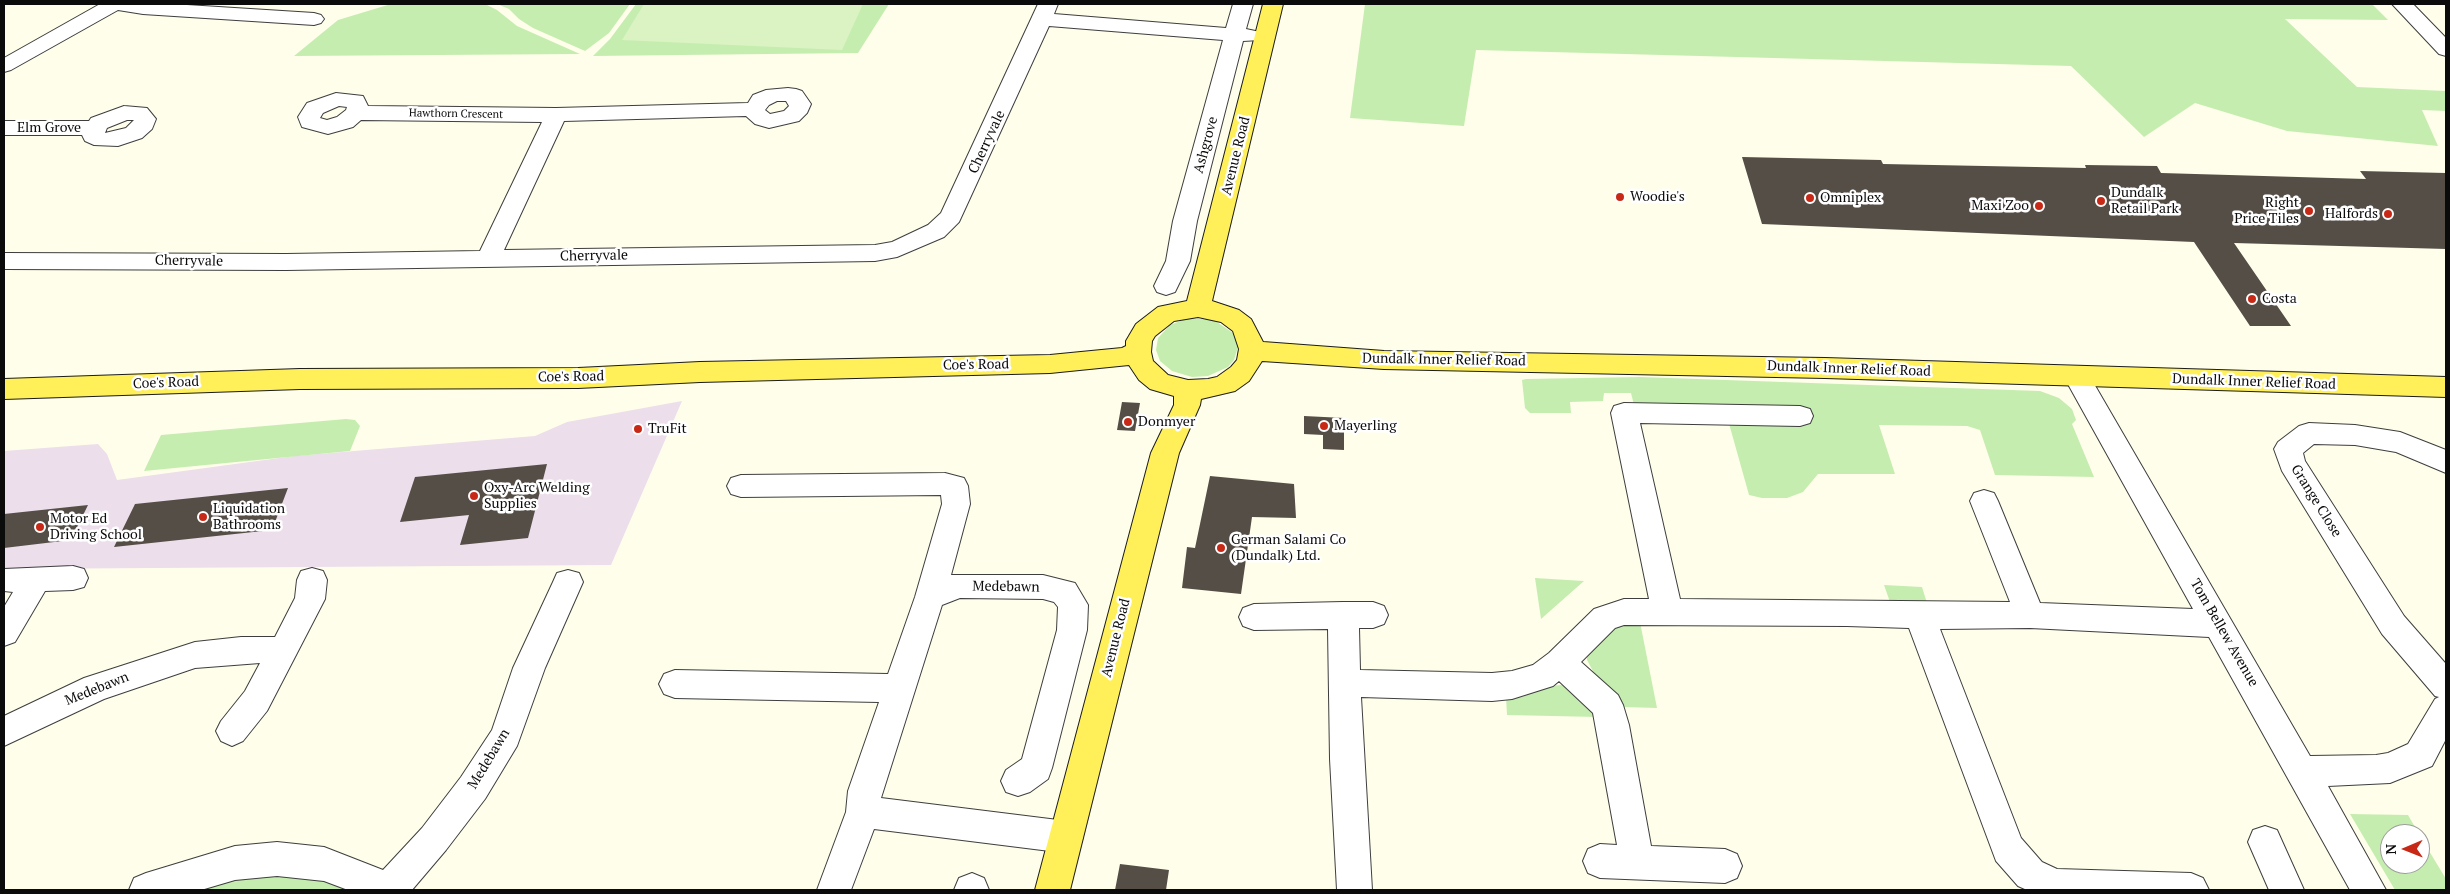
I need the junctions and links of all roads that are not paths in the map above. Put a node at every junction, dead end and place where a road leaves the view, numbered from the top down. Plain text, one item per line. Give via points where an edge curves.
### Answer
1 (1273, 4) edge
2 (2402, 4) edge
3 (107, 5) edge
4 (1045, 11) edge
5 (313, 20) dead end
6 (1239, 20) edge
7 (1266, 31) junction
8 (2438, 34) edge
9 (2446, 50) edge
10 (4, 66) edge
11 (754, 109) dead end
12 (356, 113) dead end
13 (556, 115) junction
14 (4, 128) edge
15 (95, 128) dead end
16 (489, 257) junction
17 (4, 262) edge
18 (1166, 286) dead end
19 (1198, 308) junction
20 (1252, 349) junction
21 (1138, 352) junction
22 (2077, 376) junction
23 (2446, 387) edge
24 (4, 390) edge
25 (1188, 390) junction
26 (1800, 416) dead end
27 (2446, 462) edge
28 (741, 486) dead end
29 (1984, 501) dead end
30 (73, 578) dead end
31 (37, 579) junction
32 (7, 580) dead end
33 (312, 580) dead end
34 (568, 582) dead end
35 (930, 598) junction
36 (1667, 612) junction
37 (2030, 615) junction
38 (1920, 616) junction
39 (1254, 617) dead end
40 (2220, 626) junction
41 (4, 633) edge
42 (284, 650) junction
43 (1560, 663) junction
44 (1346, 683) junction
45 (675, 684) dead end
46 (2446, 686) edge
47 (900, 688) junction
48 (2446, 709) edge
49 (232, 731) dead end
50 (4, 732) edge
51 (2302, 771) junction
52 (1018, 781) dead end
53 (863, 812) junction
54 (1066, 837) junction
55 (2264, 842) dead end
56 (1600, 861) dead end
57 (1637, 862) junction
58 (1725, 866) dead end
59 (146, 890) edge
60 (390, 890) edge
61 (834, 890) edge
62 (1053, 890) edge
63 (1354, 890) edge
64 (2191, 890) edge
65 (2287, 890) edge
66 (2369, 890) edge

1 - 7 main road, Avenue Road
2 - 8 street
3 - 5 street
3 - 10 street
4 - 6 street
4 - 16 street, Cherryvale via 951,217 918,241 897,249 875,252
6 - 7 street
6 - 18 street, Ashgrove via 1185,221 1178,261
7 - 19 main road, Avenue Road
8 - 9 street
11 - 13 street, Hawthorn Crescent
12 - 13 street, Hawthorn Crescent
13 - 16 street
14 - 15 street, Elm Grove
16 - 17 street, Cherryvale via 286,262
19 - 20 main road via 1215,310 1242,325
19 - 21 main road via 1167,313 1155,320 1139,341
20 - 22 main road, Dundalk Inner Relief Road via 1384,360
20 - 25 main road via 1249,362 1226,384
21 - 24 main road, Coe's Road via 1050,364 578,378 300,378
21 - 25 main road via 1148,373 1159,382
22 - 23 main road, Dundalk Inner Relief Road
22 - 40 street, Tom Bellew Avenue
25 - 54 main road, Avenue Road via 1187,405 1165,453 1145,525
26 - 36 street via 1624,413
27 - 46 street, Grange Close via 2400,442 2355,436 2309,434 2288,449 2292,463 2393,625
28 - 35 street via 954,486 956,504
29 - 37 street
30 - 31 street
31 - 32 street
31 - 41 street
33 - 42 street via 310,599
34 - 60 street, Medebawn via 529,668 506,736 456,810
35 - 47 street
35 - 52 street, Medebawn via 944,589 960,586 1043,587 1064,592 1073,605 1072,630 1036,768
36 - 38 street
36 - 43 street via 1624,612 1605,618
37 - 38 street
37 - 40 street
38 - 64 street via 2008,849 2030,874 2055,886
39 - 44 street via 1358,615
40 - 51 street, Tom Bellew Avenue
42 - 49 street via 256,701
42 - 50 street, Medebawn via 195,655 95,688
43 - 44 street via 1542,676 1492,687
43 - 57 street via 1607,705
44 - 63 street via 1346,759
45 - 47 street
47 - 53 street via 865,791
48 - 51 street via 2420,754 2390,768
51 - 66 street, Tom Bellew Avenue
53 - 54 street
53 - 61 street
54 - 62 main road, Avenue Road
55 - 65 street
56 - 57 street
57 - 58 street
59 - 60 street, Medebawn via 235,863 277,859 324,864

